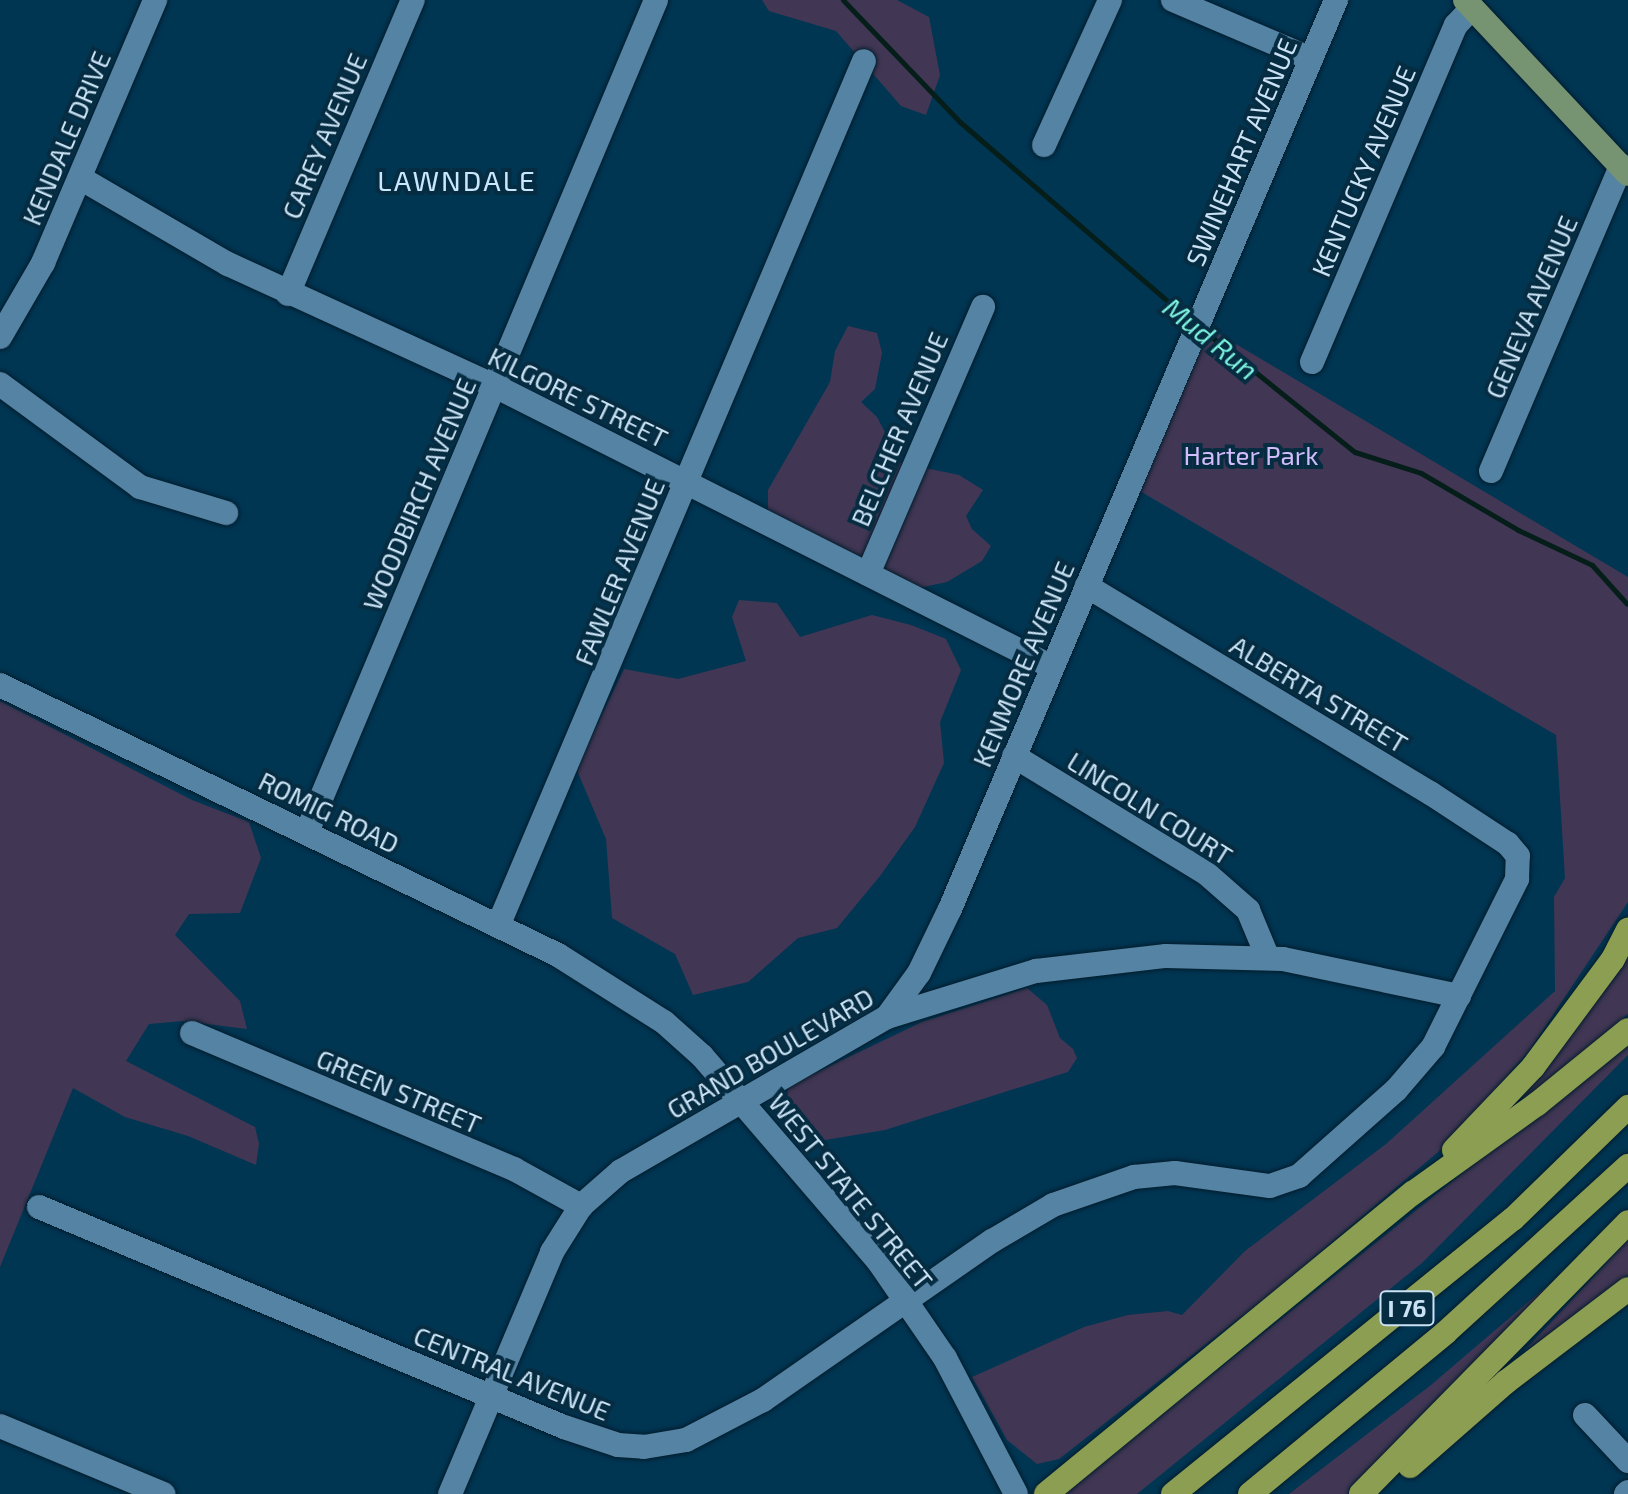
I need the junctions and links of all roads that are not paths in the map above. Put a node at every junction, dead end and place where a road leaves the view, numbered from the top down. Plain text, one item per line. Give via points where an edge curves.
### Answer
1 (155, 0) edge
2 (413, 0) edge
3 (656, 0) edge
4 (1110, 0) edge
5 (1173, 0) edge
6 (1336, 0) edge
7 (1468, 4) edge
8 (1311, 59) junction
9 (864, 61) dead end
10 (1044, 145) dead end
11 (1624, 170) edge
12 (80, 178) junction
13 (288, 294) junction
14 (983, 307) dead end
15 (1195, 328) joint
16 (0, 337) edge
17 (1312, 362) dead end
18 (0, 384) edge
19 (495, 386) junction
20 (1491, 471) dead end
21 (687, 482) junction
22 (226, 513) dead end
23 (868, 574) junction
24 (1087, 586) junction
25 (1052, 667) junction
26 (0, 685) edge
27 (1014, 756) junction
28 (307, 832) junction
29 (1518, 856) joint
30 (498, 926) junction
31 (1628, 930) edge
32 (1268, 958) junction
33 (1459, 996) junction
34 (629, 997) joint
35 (887, 1017) junction
36 (1628, 1030) edge
37 (192, 1033) dead end
38 (740, 1100) junction
39 (1628, 1107) edge
40 (1628, 1166) edge
41 (1413, 1193) junction
42 (581, 1206) junction
43 (39, 1207) dead end
44 (1628, 1222) edge
45 (1628, 1289) edge
46 (907, 1301) junction
47 (492, 1394) junction
48 (1585, 1415) dead end
49 (0, 1426) edge
50 (1628, 1461) edge
51 (163, 1494) edge
52 (450, 1494) edge
53 (1016, 1494) edge
54 (1046, 1494) edge
55 (1173, 1494) edge
56 (1250, 1494) edge
57 (1361, 1494) edge
58 (1378, 1494) edge

1 - 12 street, KENDALE DRIVE
2 - 13 street, CAREY AVENUE
3 - 19 street, WOODBIRCH AVENUE
4 - 10 street
5 - 8 street
6 - 8 street, SWINEHART AVENUE
7 - 11 main road
7 - 17 street, KENTUCKY AVENUE
8 - 15 street, SWINEHART AVENUE
9 - 21 street, FAWLER AVENUE
11 - 20 street, GENEVA AVENUE
12 - 13 street, KILGORE STREET
12 - 16 street, KENDALE DRIVE via 23,306
13 - 19 street, KILGORE STREET
14 - 23 street, BELCHER AVENUE
15 - 24 street, KENMORE AVENUE
18 - 22 street via 140,487
19 - 21 street, KILGORE STREET
19 - 28 street, WOODBIRCH AVENUE
21 - 23 street, KILGORE STREET
21 - 30 street, FAWLER AVENUE
23 - 25 street, KILGORE STREET
24 - 25 street, KENMORE AVENUE
24 - 29 street, ALBERTA STREET via 1430,793
25 - 27 street, KENMORE AVENUE
26 - 28 street, ROMIG ROAD
27 - 32 street, LINCOLN COURT via 1219,883 1257,924
27 - 35 street, KENMORE AVENUE via 928,957
28 - 30 street, ROMIG ROAD
29 - 33 street, CENTRAL AVENUE via 1517,879
30 - 34 street, ROMIG ROAD
31 - 41 highway via 1613,959 1533,1067
32 - 33 street, GRAND BOULEVARD
32 - 35 street, GRAND BOULEVARD via 1166,956 1064,965
33 - 46 street, CENTRAL AVENUE via 1433,1047 1334,1148 1299,1176 1270,1186 1175,1173 1134,1177 1091,1190 992,1241
34 - 38 street, WEST STATE STREET via 702,1056
35 - 38 street, GRAND BOULEVARD
36 - 41 highway
37 - 42 street, GREEN STREET via 514,1169
38 - 42 street, GRAND BOULEVARD via 621,1171
38 - 46 street, WEST STATE STREET
39 - 55 highway, I 76 via 1513,1219
40 - 56 highway, I 76 via 1445,1333
41 - 54 highway
42 - 47 street, GRAND BOULEVARD via 552,1252
43 - 47 street, CENTRAL AVENUE
44 - 57 highway
45 - 58 highway via 1506,1382
46 - 47 street, CENTRAL AVENUE via 763,1400 709,1430 663,1446 600,1440
46 - 53 street, WEST STATE STREET via 972,1406
47 - 52 street, GRAND BOULEVARD
48 - 50 street
49 - 51 street

